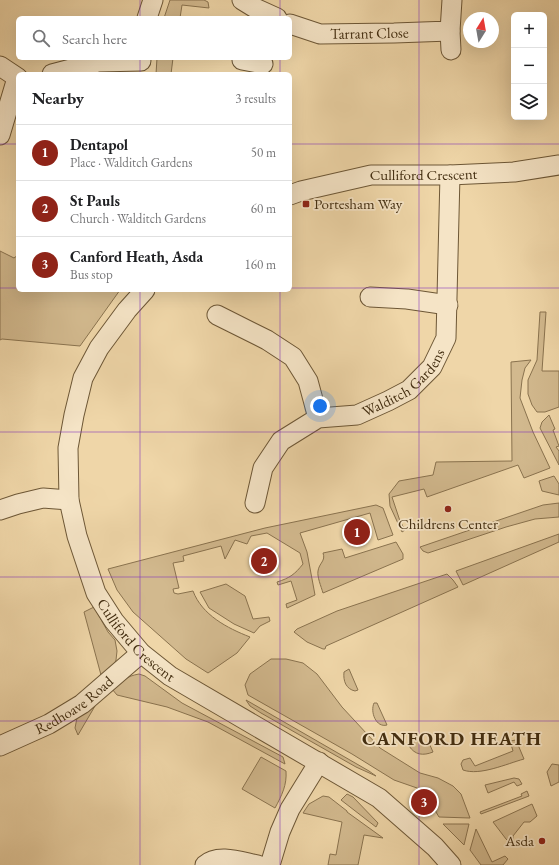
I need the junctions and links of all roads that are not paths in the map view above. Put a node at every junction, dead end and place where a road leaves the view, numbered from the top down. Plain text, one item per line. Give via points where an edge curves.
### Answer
1 (153, 0) edge
2 (452, 0) edge
3 (250, 9) edge
4 (148, 16) edge
5 (271, 16) edge
6 (292, 25) edge
7 (450, 31) junction
8 (451, 50) dead end
9 (142, 64) edge
10 (241, 64) edge
11 (263, 64) dead end
12 (0, 66) edge
13 (60, 72) edge
14 (16, 77) edge
15 (16, 84) edge
16 (0, 135) edge
17 (559, 165) edge
18 (450, 175) junction
19 (292, 194) edge
20 (143, 292) edge
21 (370, 297) dead end
22 (448, 305) junction
23 (217, 315) dead end
24 (318, 418) junction
25 (69, 500) junction
26 (255, 504) dead end
27 (0, 510) edge
28 (141, 653) junction
29 (0, 746) edge
30 (319, 762) junction
31 (205, 865) edge
32 (258, 865) edge
33 (270, 865) edge
34 (451, 865) edge

1 - 4 street
2 - 7 street
3 - 5 street
6 - 7 street, Tarrant Close via 320,34
7 - 8 street
9 - 13 street via 98,62
10 - 11 street
12 - 14 street
15 - 16 street
17 - 18 street, Culliford Crescent via 514,172
18 - 19 street, Culliford Crescent via 370,175
18 - 22 street, Walditch Gardens
20 - 25 street, Culliford Crescent via 99,348 83,378 68,448
21 - 22 street
22 - 24 street, Walditch Gardens via 446,338 432,368 409,390 357,415
23 - 24 street via 267,340 293,357 308,381
24 - 26 street, Walditch Gardens via 281,441 263,468
25 - 27 street via 43,498
25 - 28 street, Culliford Crescent via 77,536 96,593 114,622
28 - 29 street, Redhoave Road via 82,704 49,724
28 - 30 street, Culliford Crescent via 170,676
30 - 33 street via 290,809
30 - 34 street, Culliford Crescent via 379,798 435,847
31 - 32 street via 208,862 225,859

